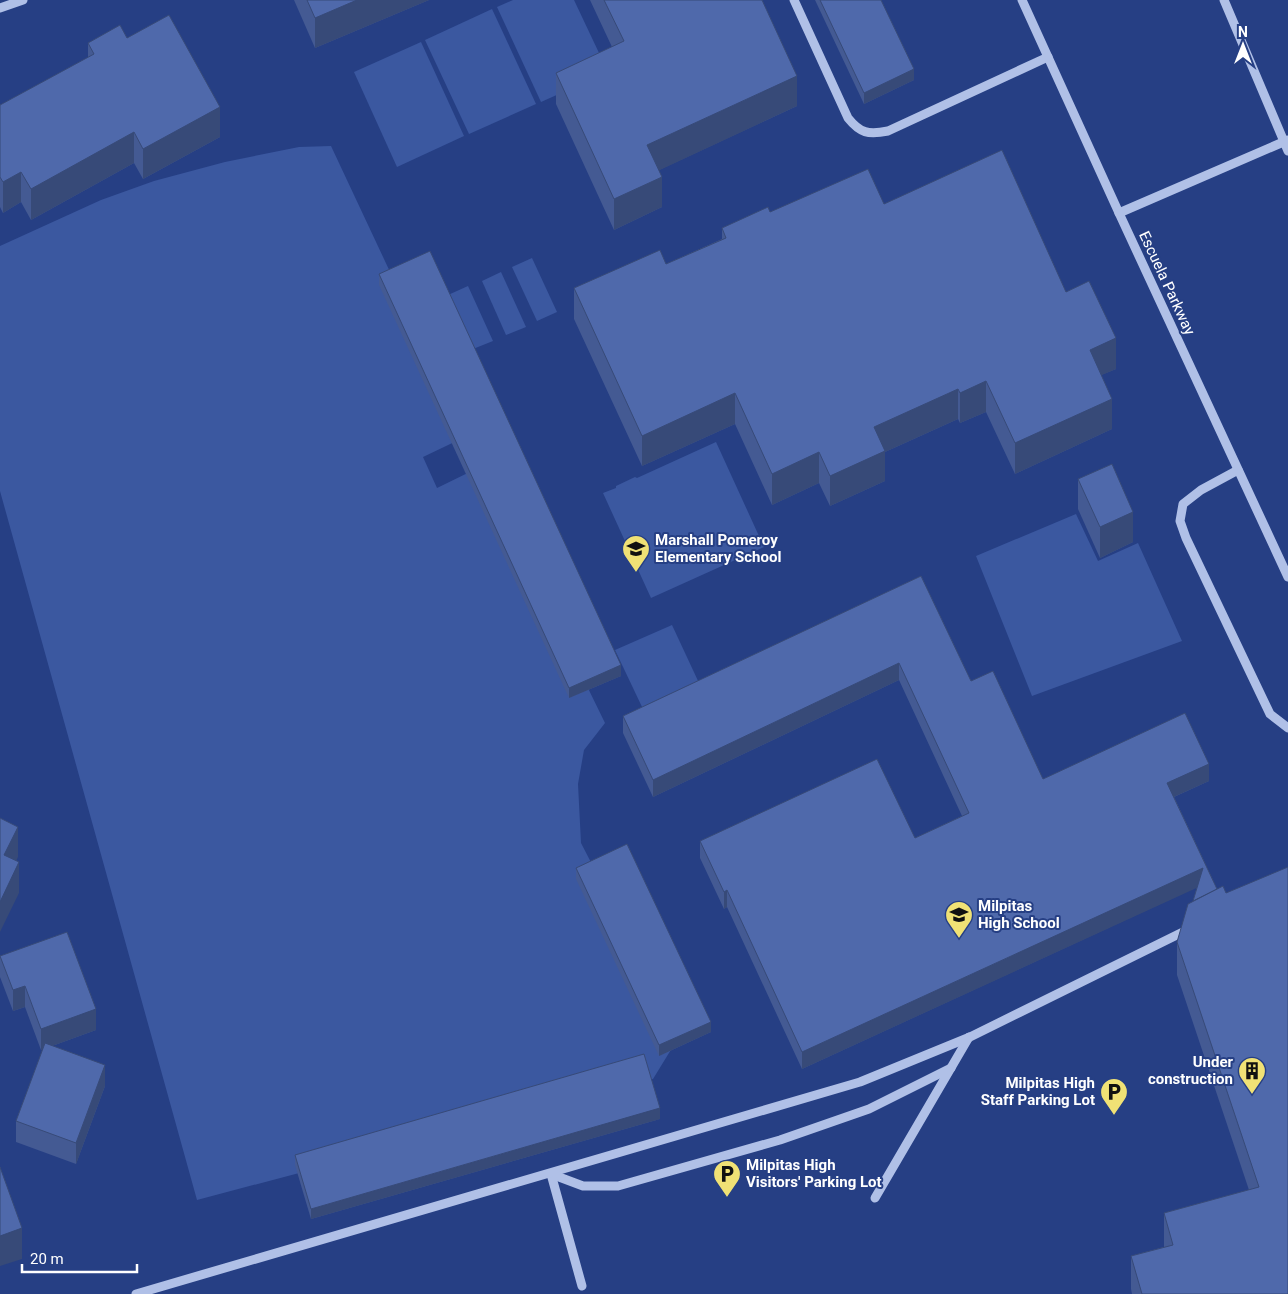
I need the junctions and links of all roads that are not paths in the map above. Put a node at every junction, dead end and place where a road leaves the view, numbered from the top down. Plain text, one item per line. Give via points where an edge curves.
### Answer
1 (23, 0) edge
2 (794, 0) edge
3 (1022, 0) edge
4 (1224, 0) edge
5 (0, 8) edge
6 (1048, 57) junction
7 (1286, 141) edge
8 (1288, 151) edge
9 (1119, 213) junction
10 (1238, 470) junction
11 (1288, 577) edge
12 (1288, 728) edge
13 (1198, 924) edge
14 (970, 1037) junction
15 (951, 1068) junction
16 (551, 1174) junction
17 (875, 1198) dead end
18 (582, 1286) dead end
19 (136, 1294) edge

1 - 5 street
2 - 6 street via 848,118 857,129 874,134 888,131
3 - 6 street, Escuela Parkway
4 - 7 street
6 - 9 street, Escuela Parkway
7 - 8 street
7 - 9 street
9 - 10 street, Escuela Parkway
10 - 11 street, Escuela Parkway
10 - 12 street via 1200,490 1183,504 1180,521 1270,714
13 - 14 street
14 - 15 street
14 - 16 street via 860,1082
15 - 16 street via 869,1109 798,1134 618,1186 583,1186
15 - 17 street
16 - 18 street
16 - 19 street

